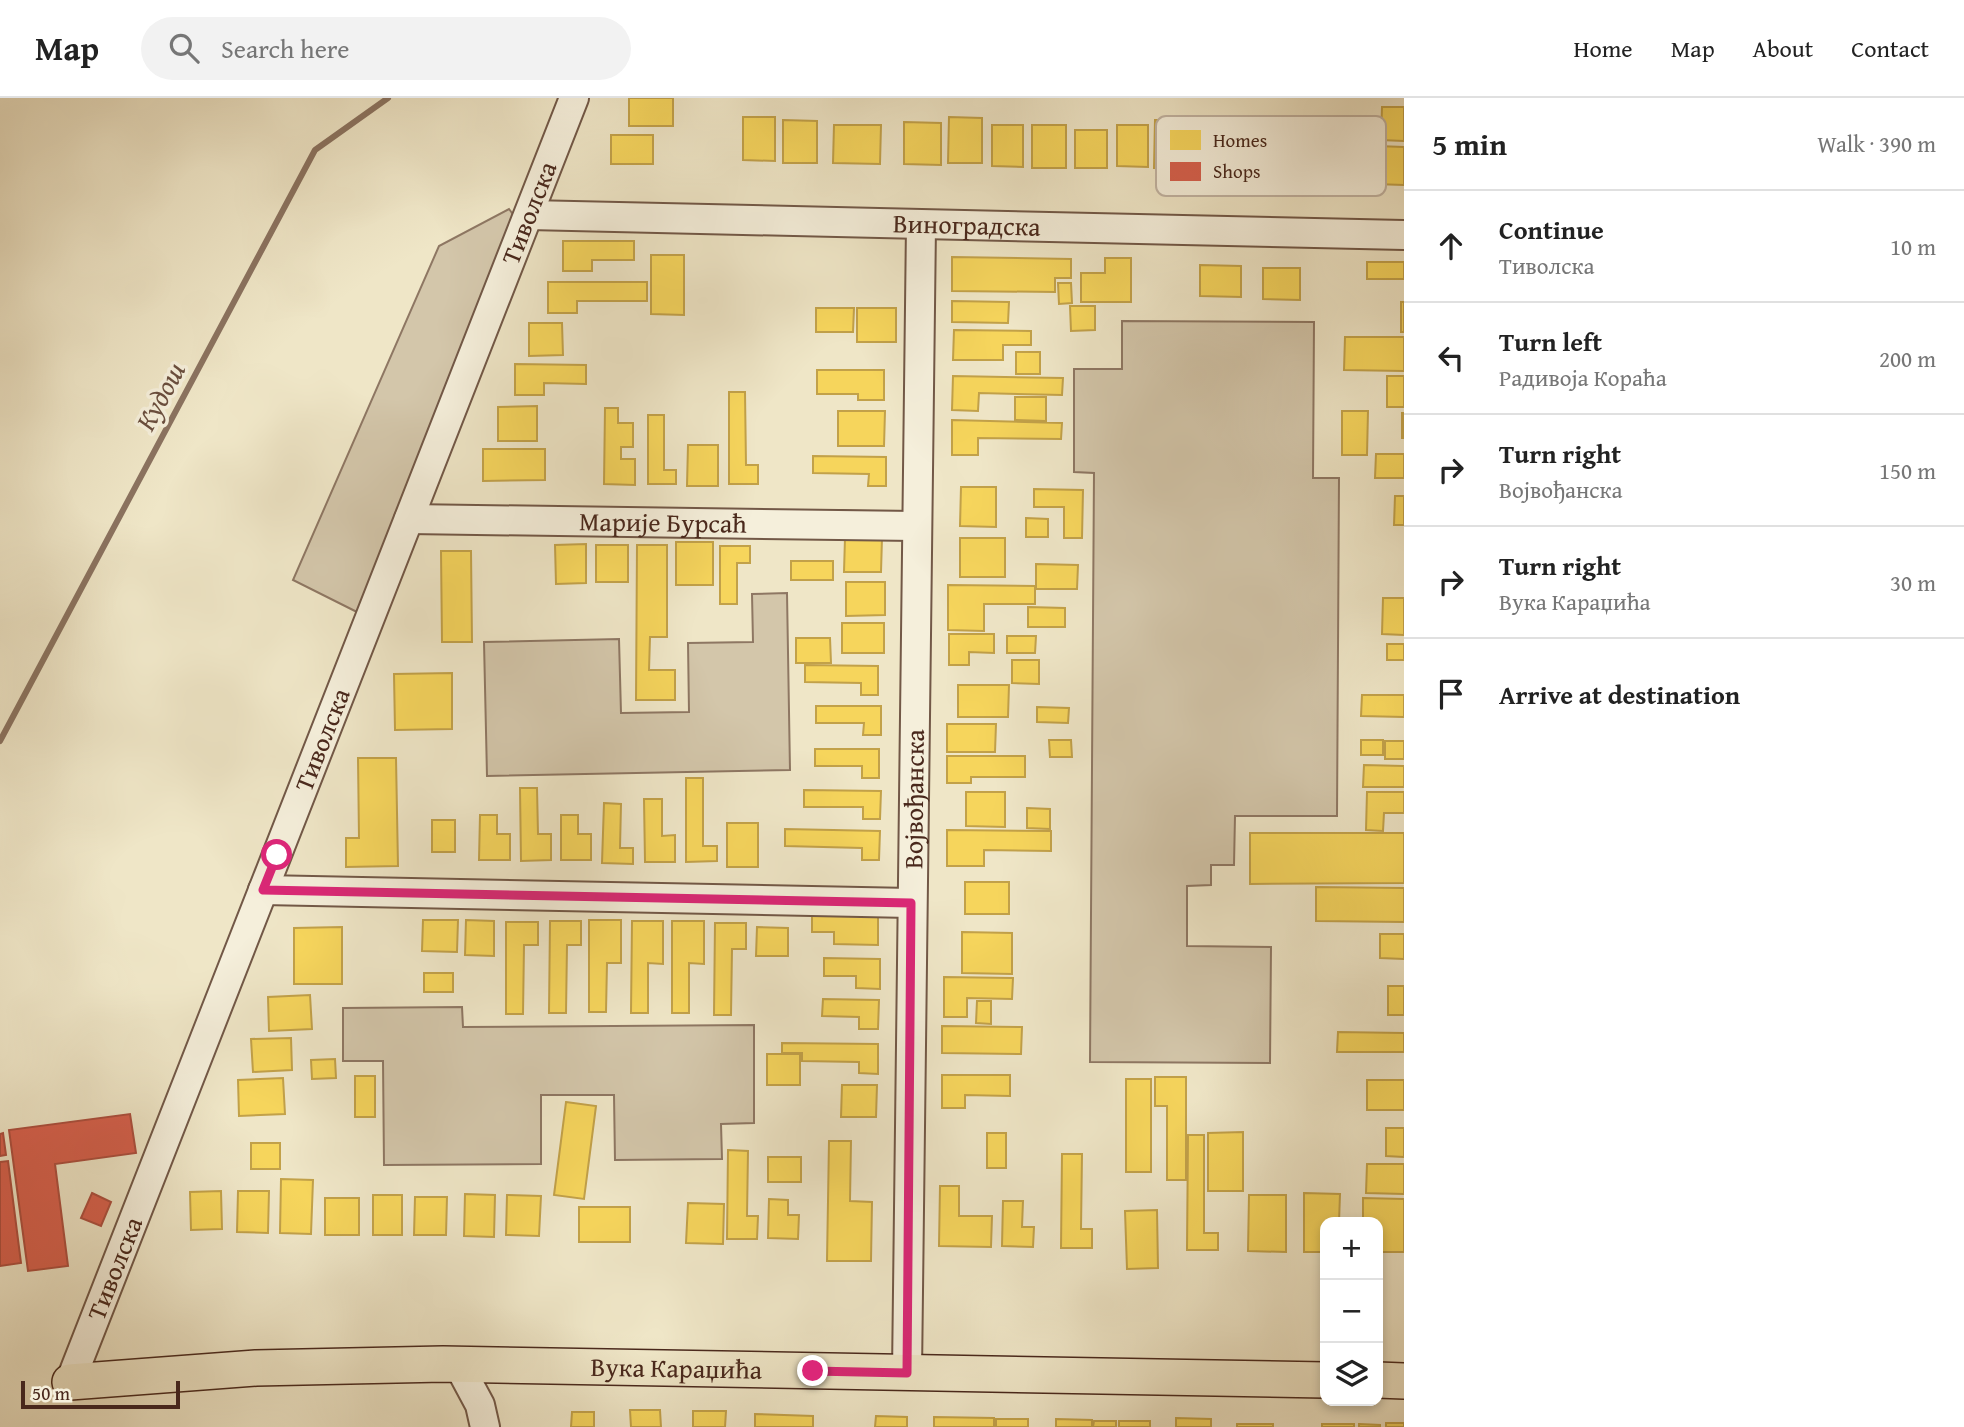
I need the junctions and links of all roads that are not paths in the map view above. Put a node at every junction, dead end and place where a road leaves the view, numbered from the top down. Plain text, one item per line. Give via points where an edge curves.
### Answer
1 (574, 98) edge
2 (529, 215) junction
3 (920, 225) junction
4 (1404, 235) edge
5 (409, 519) junction
6 (915, 526) junction
7 (263, 890) junction
8 (911, 903) junction
9 (457, 1364) junction
10 (907, 1373) junction
11 (1320, 1380) edge
12 (1383, 1380) edge
13 (1404, 1381) edge
14 (70, 1382) joint
15 (485, 1427) edge

1 - 2 street, Тиволска
2 - 3 street, Виноградска
2 - 5 street, Тиволска
3 - 4 street, Виноградска
3 - 6 street, Војвођанска
5 - 6 street, Марије Бурсаћ
5 - 7 street, Тиволска
6 - 8 street, Војвођанска
7 - 8 street
7 - 14 street, Тиволска
8 - 10 street, Војвођанска
9 - 10 main road, Вука Караџића
9 - 14 main road, Вука Караџића via 256,1368
9 - 15 street via 480,1405
10 - 11 main road, Вука Караџића
12 - 13 main road

